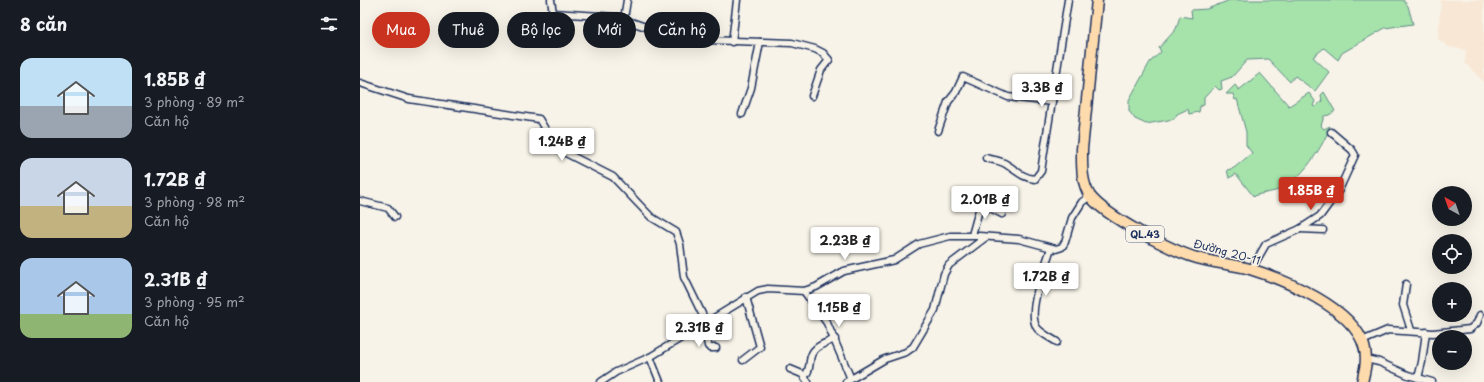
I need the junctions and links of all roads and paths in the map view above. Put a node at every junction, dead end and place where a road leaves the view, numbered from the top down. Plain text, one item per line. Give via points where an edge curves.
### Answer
1 (551, 0) edge
2 (627, 0) edge
3 (737, 0) edge
4 (1068, 0) edge
5 (1097, 0) edge
6 (625, 12) edge
7 (583, 15) edge
8 (636, 24) edge
9 (732, 42) junction
10 (760, 42) junction
11 (360, 83) edge
12 (812, 96) dead end
13 (1052, 102) junction
14 (742, 114) dead end
15 (938, 131) dead end
16 (1331, 132) dead end
17 (986, 158) dead end
18 (1090, 196) junction
19 (360, 201) edge
20 (1002, 214) dead end
21 (394, 217) dead end
22 (1300, 229) junction
23 (1323, 230) dead end
24 (972, 235) junction
25 (986, 236) junction
26 (1052, 248) junction
27 (1251, 270) junction
28 (1406, 284) dead end
29 (804, 291) junction
30 (746, 298) junction
31 (1480, 315) dead end
32 (705, 323) junction
33 (1410, 330) junction
34 (1426, 332) junction
35 (835, 339) junction
36 (1362, 340) junction
37 (1058, 342) dead end
38 (716, 348) dead end
39 (650, 357) junction
40 (1366, 359) junction
41 (743, 360) dead end
42 (790, 369) dead end
43 (1418, 378) junction
44 (807, 379) edge
45 (848, 380) edge
46 (601, 382) edge
47 (660, 382) edge
48 (1362, 382) edge
49 (1432, 382) edge

1 - 7 street via 553,13
2 - 6 street
3 - 9 street
4 - 13 street
5 - 18 highway, Đường 20-11 / QL.43 via 1082,149 1082,173
8 - 9 street via 680,39
9 - 10 street
10 - 12 street via 805,46 823,53 828,58
10 - 14 street via 751,88
11 - 32 street via 409,99 539,119 556,148 613,177 651,216 676,232 684,277
13 - 15 street via 1008,97 963,77 948,102
13 - 17 street via 1039,176 1034,179 1018,174 1001,162
16 - 22 street via 1355,155 1338,192 1320,216
18 - 26 street via 1082,202 1072,218 1062,247
18 - 27 highway, Đường 20-11 / QL.43 via 1110,214 1133,228 1183,252 1197,258
19 - 21 street via 388,208
20 - 24 street via 981,203
22 - 23 street
22 - 27 street via 1266,244
24 - 25 street
24 - 29 street via 950,236 924,242 894,260 844,271
25 - 26 street
25 - 45 street via 949,266 944,274 935,310 913,347
26 - 37 street via 1038,288 1034,317 1037,328
27 - 36 highway, Đường 20-11 / QL.43 via 1296,288 1327,305 1344,316
28 - 33 street via 1403,305
29 - 30 street via 768,289
29 - 35 street
30 - 32 street
30 - 41 street via 760,347
31 - 34 street via 1477,323 1470,329
32 - 38 street via 708,346
32 - 39 street
33 - 34 street
33 - 36 street via 1383,330
34 - 43 street
35 - 44 street via 813,351
35 - 45 street
36 - 40 highway, Đường 20-11 / QL.43
39 - 46 street via 616,372
39 - 47 street
40 - 43 street
40 - 48 highway, QL.43
42 - 44 street
43 - 49 street

